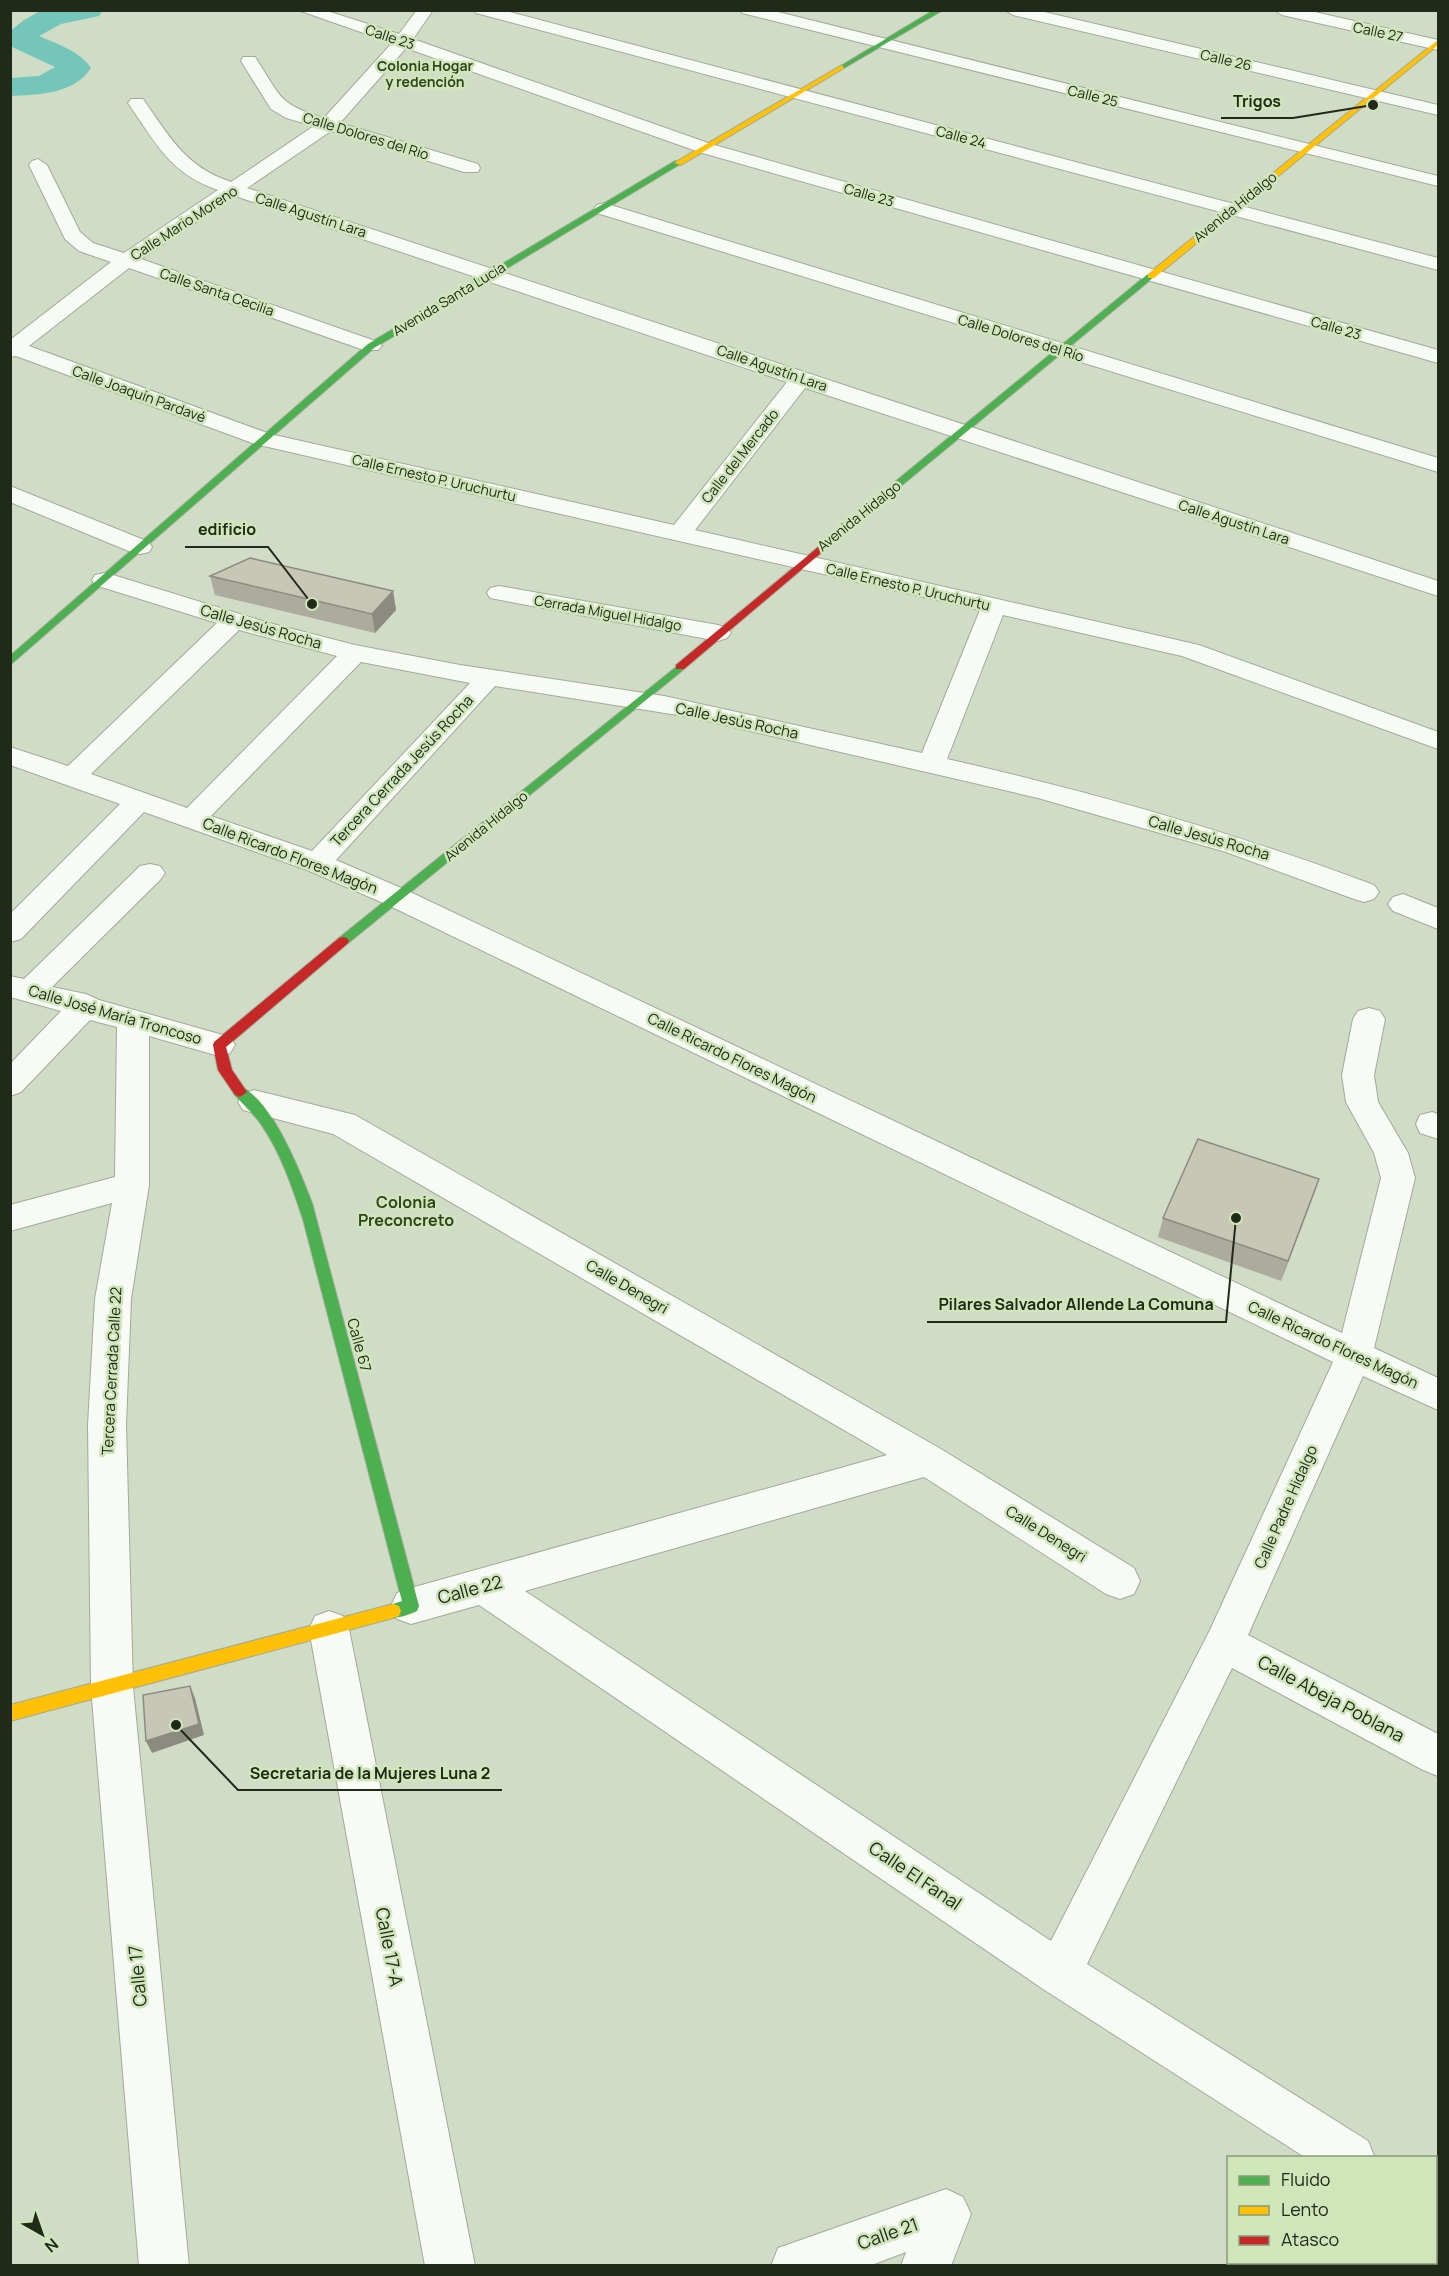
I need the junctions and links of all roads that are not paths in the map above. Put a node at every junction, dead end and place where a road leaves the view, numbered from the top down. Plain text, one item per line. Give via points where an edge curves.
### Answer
1 (306, 10) edge
2 (425, 10) edge
3 (483, 10) edge
4 (748, 10) edge
5 (940, 10) edge
6 (1013, 10) edge
7 (1282, 10) edge
8 (403, 41) junction
9 (883, 44) junction
10 (1438, 44) edge
11 (249, 61) dead end
12 (798, 94) junction
13 (1374, 95) junction
14 (137, 103) dead end
15 (1438, 110) edge
16 (328, 125) junction
17 (705, 148) junction
18 (1308, 149) junction
19 (38, 165) dead end
20 (471, 168) dead end
21 (1438, 181) edge
22 (235, 190) junction
23 (604, 209) junction
24 (1231, 209) junction
25 (127, 261) junction
26 (1438, 264) edge
27 (489, 274) junction
28 (1150, 276) junction
29 (371, 346) junction
30 (13, 350) edge
31 (1060, 350) junction
32 (1438, 357) edge
33 (801, 378) junction
34 (962, 433) junction
35 (263, 440) junction
36 (1438, 465) edge
37 (10, 493) edge
38 (37, 505) junction
39 (10, 520) edge
40 (680, 534) junction
41 (140, 547) junction
42 (801, 562) junction
43 (104, 580) junction
44 (1438, 589) edge
45 (499, 593) dead end
46 (994, 607) junction
47 (234, 621) junction
48 (718, 633) junction
49 (356, 653) junction
50 (10, 662) edge
51 (487, 680) junction
52 (641, 700) junction
53 (1438, 741) edge
54 (10, 755) edge
55 (932, 763) junction
56 (73, 776) junction
57 (138, 802) junction
58 (193, 818) junction
59 (317, 863) junction
60 (150, 873) dead end
61 (1364, 892) dead end
62 (398, 898) junction
63 (1403, 904) dead end
64 (1438, 919) edge
65 (10, 932) edge
66 (21, 988) edge
67 (86, 1005) junction
68 (1369, 1019) dead end
69 (133, 1021) junction
70 (219, 1045) junction
71 (10, 1083) edge
72 (254, 1102) junction
73 (132, 1185) junction
74 (10, 1218) edge
75 (1354, 1356) junction
76 (1438, 1395) edge
77 (928, 1460) junction
78 (1120, 1581) dead end
79 (485, 1587) junction
80 (411, 1605) junction
81 (329, 1629) junction
82 (1224, 1643) junction
83 (112, 1687) junction
84 (10, 1713) edge
85 (1438, 1756) edge
86 (1059, 1973) junction
87 (1349, 2156) edge
88 (164, 2265) edge
89 (450, 2265) edge
90 (796, 2265) edge
91 (926, 2265) edge

1 - 8 street, Calle 23
2 - 8 street, Calle Mario Moreno
3 - 12 street, Calle 24
4 - 9 street, Calle 25
5 - 9 street, Avenida Santa Lucía
6 - 13 street, Calle 26
7 - 10 street, Calle 27
8 - 16 street, Calle Mario Moreno
8 - 17 street, Calle 23
9 - 12 street, Avenida Santa Lucía
9 - 18 street, Calle 25
10 - 13 street, Avenida Hidalgo
11 - 16 street, Calle Dolores del Río via 277,105
12 - 17 street, Avenida Santa Lucía
12 - 24 street, Calle 24
13 - 15 street, Calle 26
13 - 18 street, Avenida Hidalgo
14 - 22 street, Calle Agustín Lara via 178,161 206,180
16 - 20 street, Calle Dolores del Río
16 - 22 street, Calle Mario Moreno
17 - 23 street, Avenida Santa Lucía
17 - 28 street, Calle 23
18 - 21 street, Calle 25
18 - 24 street, Avenida Hidalgo
19 - 25 street, Calle Santa Cecilia via 72,235 86,247
22 - 25 street, Calle Mario Moreno
22 - 27 street, Calle Agustín Lara
23 - 27 street, Avenida Santa Lucía
23 - 31 street, Calle Dolores del Río
24 - 26 street, Calle 24
24 - 28 street, Avenida Hidalgo
25 - 29 street, Calle Santa Cecilia
25 - 30 street, Calle Mario Moreno
27 - 29 street, Avenida Santa Lucía
27 - 33 street, Calle Agustín Lara
28 - 31 street, Avenida Hidalgo
28 - 32 street, Calle 23
29 - 35 street, Avenida Santa Lucía
30 - 35 street, Calle Joaquín Pardavé
31 - 34 street, Avenida Hidalgo
31 - 36 street, Calle Dolores del Río
33 - 34 street, Calle Agustín Lara
33 - 40 street, Calle del Mercado
34 - 42 street, Avenida Hidalgo
34 - 44 street, Calle Agustín Lara
35 - 40 street, Calle Ernesto P. Uruchurtu
35 - 41 street, Avenida Santa Lucía
37 - 38 street
38 - 39 street
38 - 41 street
40 - 42 street, Calle Ernesto P. Uruchurtu
41 - 43 street, Avenida Santa Lucía
42 - 46 street, Calle Ernesto P. Uruchurtu
42 - 48 street, Avenida Hidalgo
43 - 47 street, Calle Jesús Rocha
43 - 50 street, Avenida Santa Lucía
45 - 48 street, Cerrada Miguel Hidalgo
46 - 53 street, Calle Ernesto P. Uruchurtu via 1190,651
46 - 55 street
47 - 49 street, Calle Jesús Rocha
47 - 56 street
48 - 52 street, Avenida Hidalgo
49 - 51 street, Calle Jesús Rocha
49 - 58 street
51 - 52 street, Calle Jesús Rocha
51 - 59 street, Tercera Cerrada Jesús Rocha
52 - 55 street, Calle Jesús Rocha
52 - 62 street, Avenida Hidalgo
54 - 56 street, Calle Ricardo Flores Magón
55 - 61 street, Calle Jesús Rocha via 1214,837
56 - 57 street, Calle Ricardo Flores Magón
57 - 58 street, Calle Ricardo Flores Magón
57 - 65 street
58 - 59 street, Calle Ricardo Flores Magón
59 - 62 street, Calle Ricardo Flores Magón
60 - 66 street
62 - 70 street, Avenida Hidalgo
62 - 75 street, Calle Ricardo Flores Magón
63 - 64 street
66 - 67 street, Calle José María Troncoso
67 - 69 street, Calle José María Troncoso
67 - 71 street
68 - 75 street, Calle Padre Hidalgo via 1358,1075 1362,1102 1391,1153 1398,1178
69 - 70 street, Calle José María Troncoso
69 - 73 street, Tercera Cerrada Calle 22
70 - 72 street, Calle Denegri via 225,1074
72 - 77 street, Calle Denegri via 343,1124
72 - 80 street, Calle 67 via 295,1172 310,1219
73 - 74 street
73 - 83 street, Tercera Cerrada Calle 22 via 113,1299 106,1425
75 - 76 street, Calle Ricardo Flores Magón
75 - 82 street, Calle Padre Hidalgo
77 - 78 street, Calle Denegri
77 - 79 street, Calle 22
79 - 80 street, Calle 22
79 - 86 street, Calle El Fanal
80 - 81 street, Calle 22
81 - 83 street, Calle 22
81 - 89 street, Calle 17-A
82 - 85 street, Calle Abeja Poblana
82 - 86 street, Calle Padre Hidalgo
83 - 84 street, Calle 22
83 - 88 street, Calle 17
86 - 87 street, Calle El Fanal
90 - 91 street, Calle 21 via 946,2214

